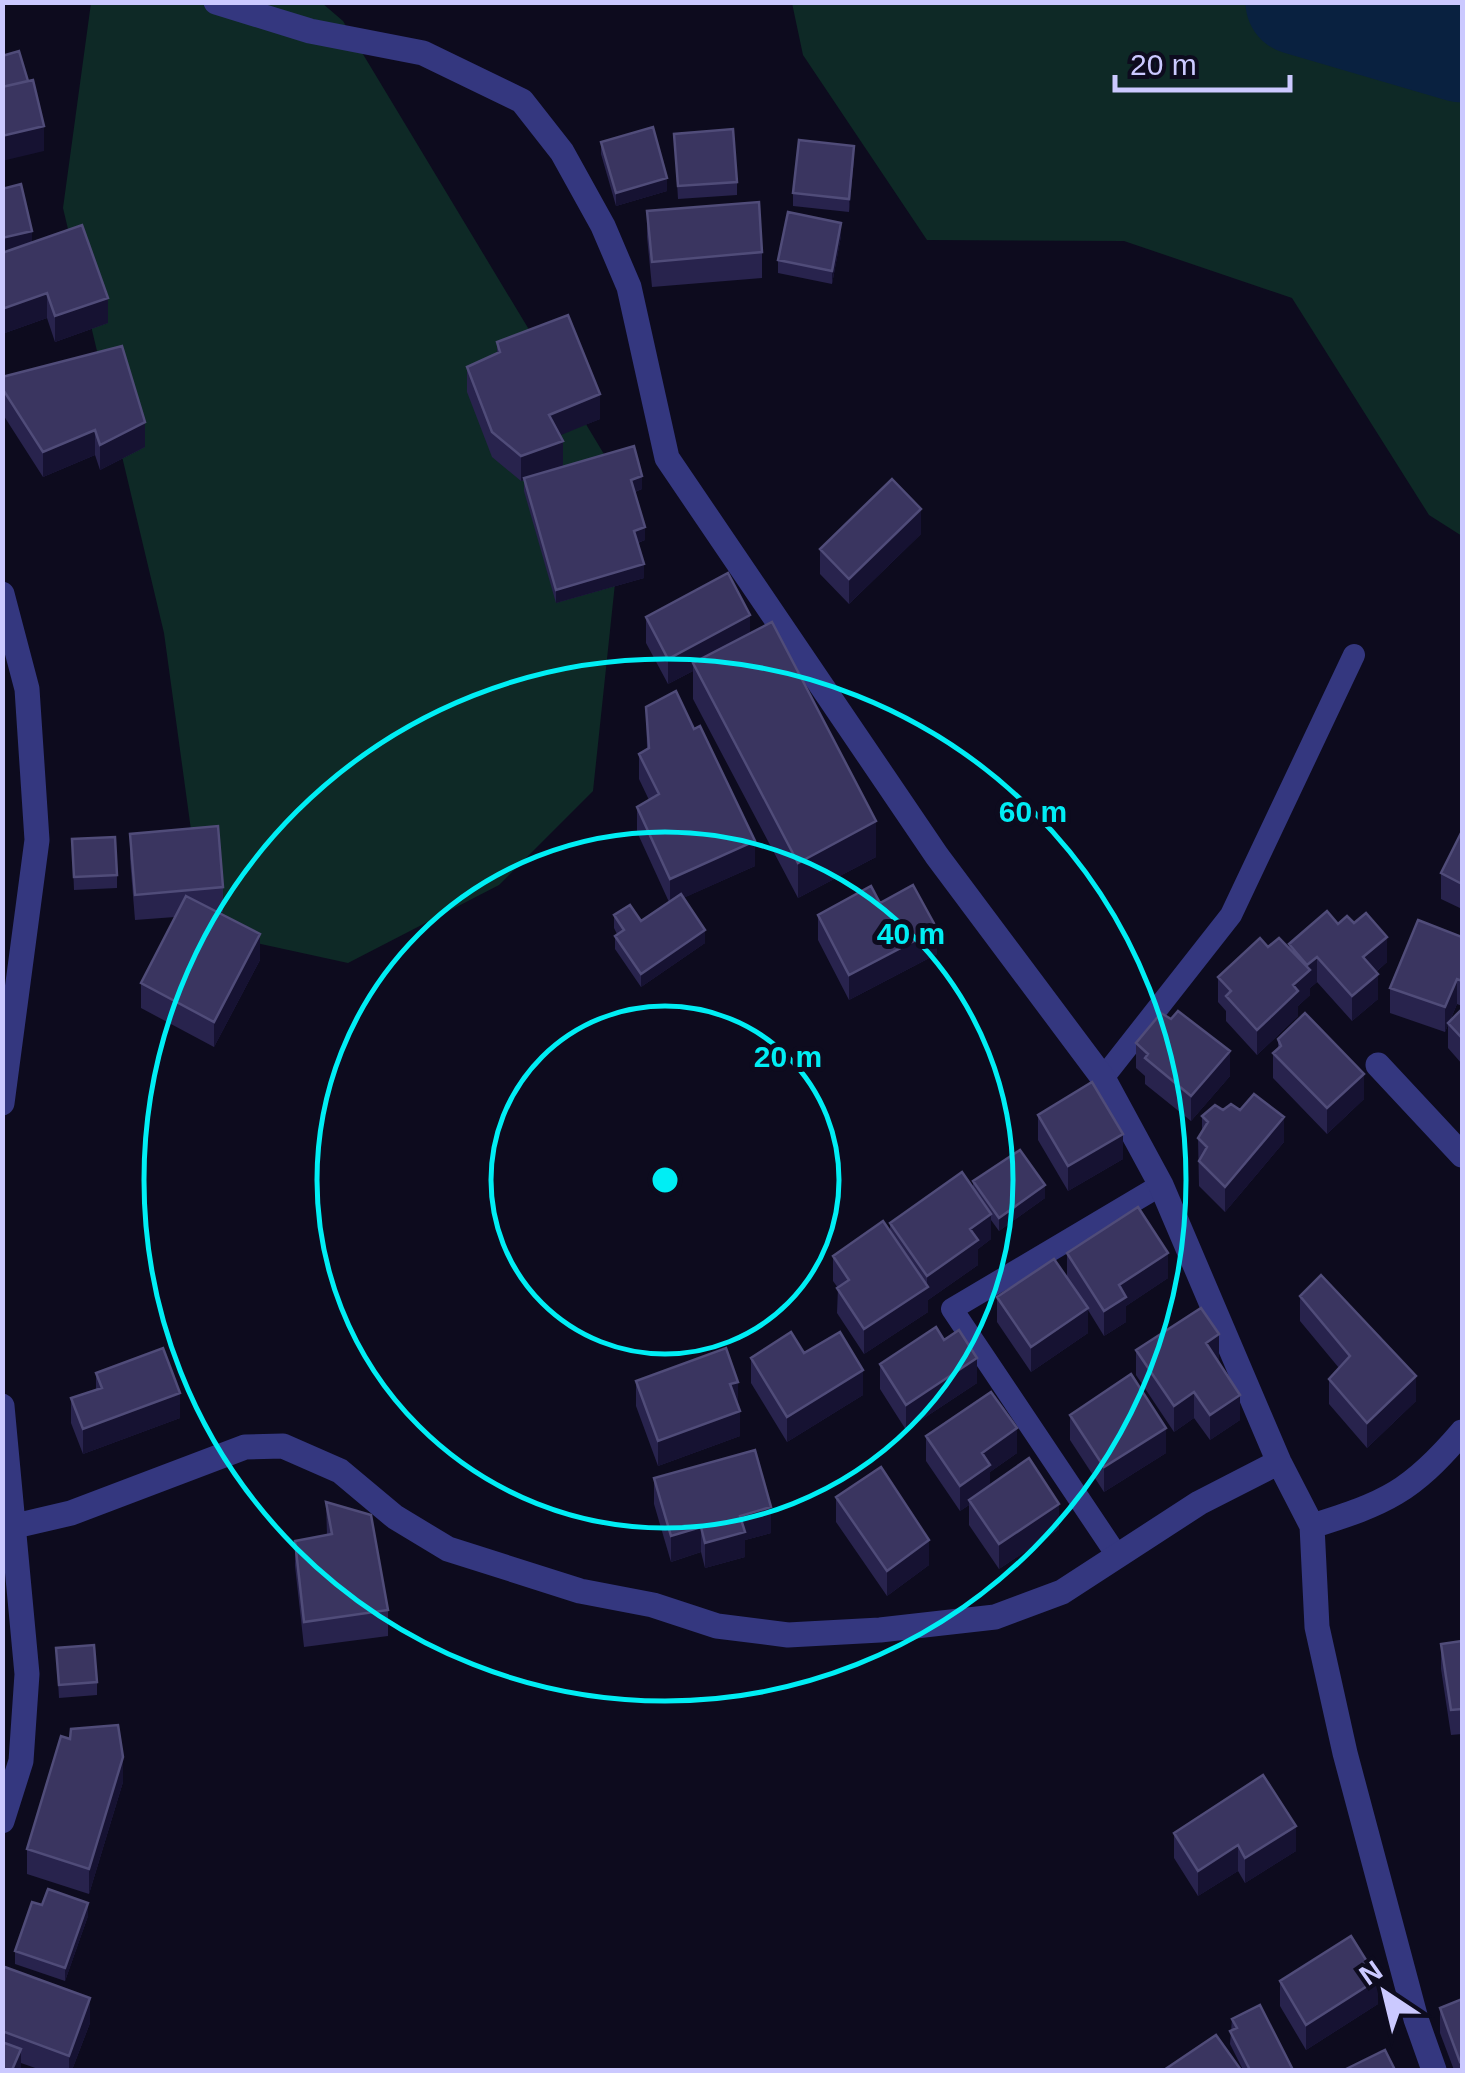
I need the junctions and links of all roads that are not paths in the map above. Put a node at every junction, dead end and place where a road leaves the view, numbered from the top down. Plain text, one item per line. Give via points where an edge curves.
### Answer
1 (216, 2) edge
2 (5, 608) edge
3 (1354, 655) dead end
4 (1378, 1065) dead end
5 (1103, 1078) junction
6 (2, 1104) edge
7 (1462, 1155) edge
8 (1161, 1185) junction
9 (2, 1406) edge
10 (1462, 1432) edge
11 (1279, 1462) junction
12 (1312, 1526) junction
13 (8, 1528) edge
14 (1116, 1554) junction
15 (2, 1821) edge
16 (1434, 2070) edge

1 - 5 street via 310,32 424,53 522,100 562,152 629,287 667,458 938,856
2 - 6 street via 27,690 38,840
3 - 5 lane via 1231,915
4 - 7 street
5 - 8 street
8 - 11 street
8 - 14 lane via 952,1309
9 - 13 street
10 - 12 street via 1427,1473 1384,1503
11 - 12 street
11 - 14 street
12 - 16 street via 1316,1627
13 - 14 street via 72,1513 245,1447 283,1446 340,1471 395,1517 448,1549 717,1626 788,1635 995,1617 1062,1592
13 - 15 street via 28,1674 21,1761

